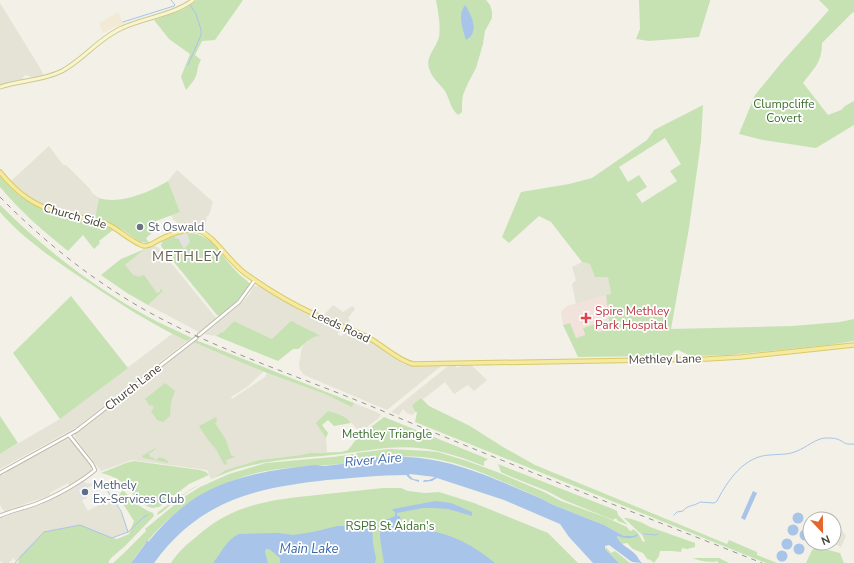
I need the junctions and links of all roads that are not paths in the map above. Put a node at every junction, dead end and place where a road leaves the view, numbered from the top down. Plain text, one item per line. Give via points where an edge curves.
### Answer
1 (193, 0) edge
2 (0, 87) edge
3 (0, 172) edge
4 (255, 280) junction
5 (199, 335) dead end
6 (196, 338) dead end
7 (854, 345) edge
8 (476, 363) joint
9 (69, 435) junction
10 (0, 473) edge
11 (0, 516) edge

1 - 2 main road via 179,8 112,32 74,63 54,75
3 - 4 main road, Church Side via 15,189 35,204 95,220 142,245 150,245 184,231 202,232 238,268
4 - 5 street via 239,302
4 - 8 main road, Leeds Road via 313,314 370,338 406,362
6 - 9 street, Church Lane
7 - 8 main road, Methley Lane via 713,358
9 - 10 street, Church Lane
9 - 11 street via 95,470 45,500

